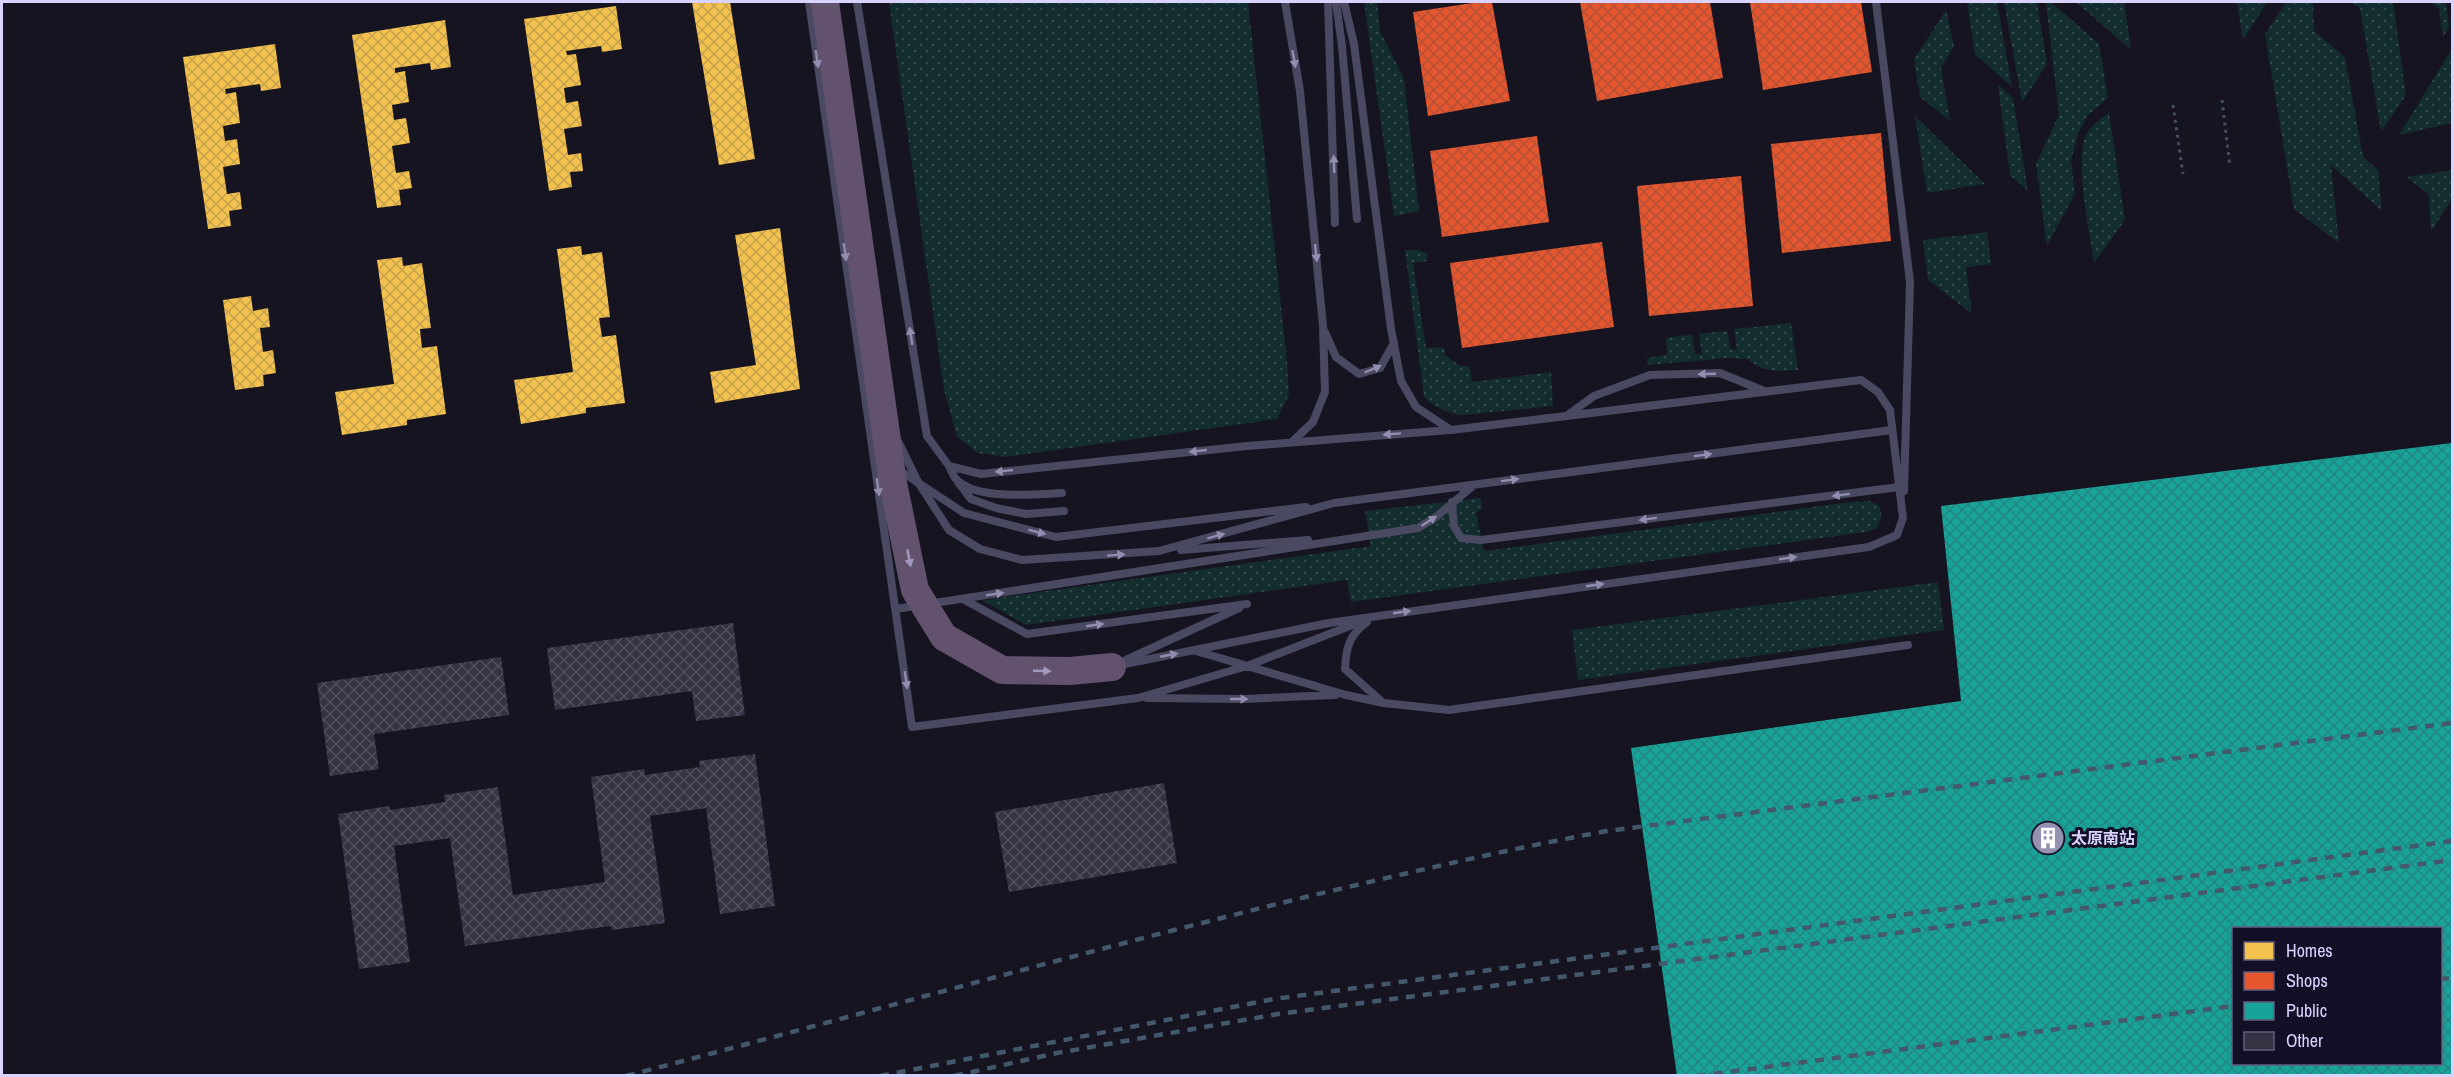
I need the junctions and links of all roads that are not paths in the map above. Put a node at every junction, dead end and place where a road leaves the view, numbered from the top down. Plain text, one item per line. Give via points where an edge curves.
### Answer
1 (809, 2) edge
2 (825, 2) edge
3 (857, 2) edge
4 (1284, 2) edge
5 (1328, 2) edge
6 (1336, 2) edge
7 (1344, 2) edge
8 (1876, 2) edge
9 (1357, 219) dead end
10 (1335, 223) dead end
11 (1323, 326) junction
12 (1394, 344) junction
13 (1762, 390) junction
14 (883, 411) junction
15 (1567, 415) junction
16 (1451, 430) junction
17 (1892, 430) junction
18 (1292, 442) junction
19 (873, 453) junction
20 (949, 466) junction
21 (956, 479) junction
22 (1474, 485) junction
23 (1899, 487) junction
24 (1062, 493) dead end
25 (1452, 502) junction
26 (1334, 503) junction
27 (1064, 511) dead end
28 (1903, 518) junction
29 (1374, 535) junction
30 (1159, 551) junction
31 (963, 599) junction
32 (896, 609) junction
33 (1374, 616) junction
34 (1908, 645) dead end
35 (1193, 650) junction
36 (1247, 666) junction
37 (1112, 667) junction
38 (1346, 695) junction
39 (1138, 698) junction
40 (1384, 704) junction

1 -> 19 lane
2 - 14 highway, bridge
20 -> 3 lane via 927,436
4 -> 11 lane via 1300,91
10 -> 5 lane
6 - 9 lane
7 - 12 lane via 1354,44
8 - 28 lane via 1910,282
11 -> 12 lane via 1336,357 1359,374 1380,368
11 - 18 lane via 1324,392 1313,422
12 - 16 lane via 1401,381 1416,407
13 - 15 lane
13 -> 15 lane via 1720,373 1650,375 1594,396
13 - 17 lane via 1861,380 1878,392 1890,410
14 -> 30 lane, bridge via 918,482 949,530 980,549 1022,560
14 -> 37 highway, bridge via 915,590 944,637 1002,670
15 - 16 lane
16 -> 18 lane
22 -> 17 lane
17 - 23 lane
18 -> 20 lane via 981,474
19 -> 26 lane via 964,513 1056,537
19 -> 32 lane
20 - 21 lane
21 - 24 lane via 974,489 1005,495
21 - 27 lane via 971,499 996,508 1026,514
22 - 25 lane
22 - 26 lane
23 -> 25 lane via 1481,540 1461,538 1454,526
23 - 28 lane
29 -> 25 lane via 1418,528
30 -> 26 lane
33 -> 28 lane via 1869,547 1897,535
29 - 30 lane
31 -> 29 lane
31 - 32 lane
31 -> 37 lane via 1027,634 1247,604
32 -> 39 lane via 912,727
33 - 35 lane
33 - 36 lane
33 - 40 lane via 1359,628 1346,648 1344,669
34 - 40 lane via 1449,710
35 - 36 lane
37 -> 35 lane
36 - 38 lane
36 - 39 lane
39 -> 38 lane
38 - 40 lane

